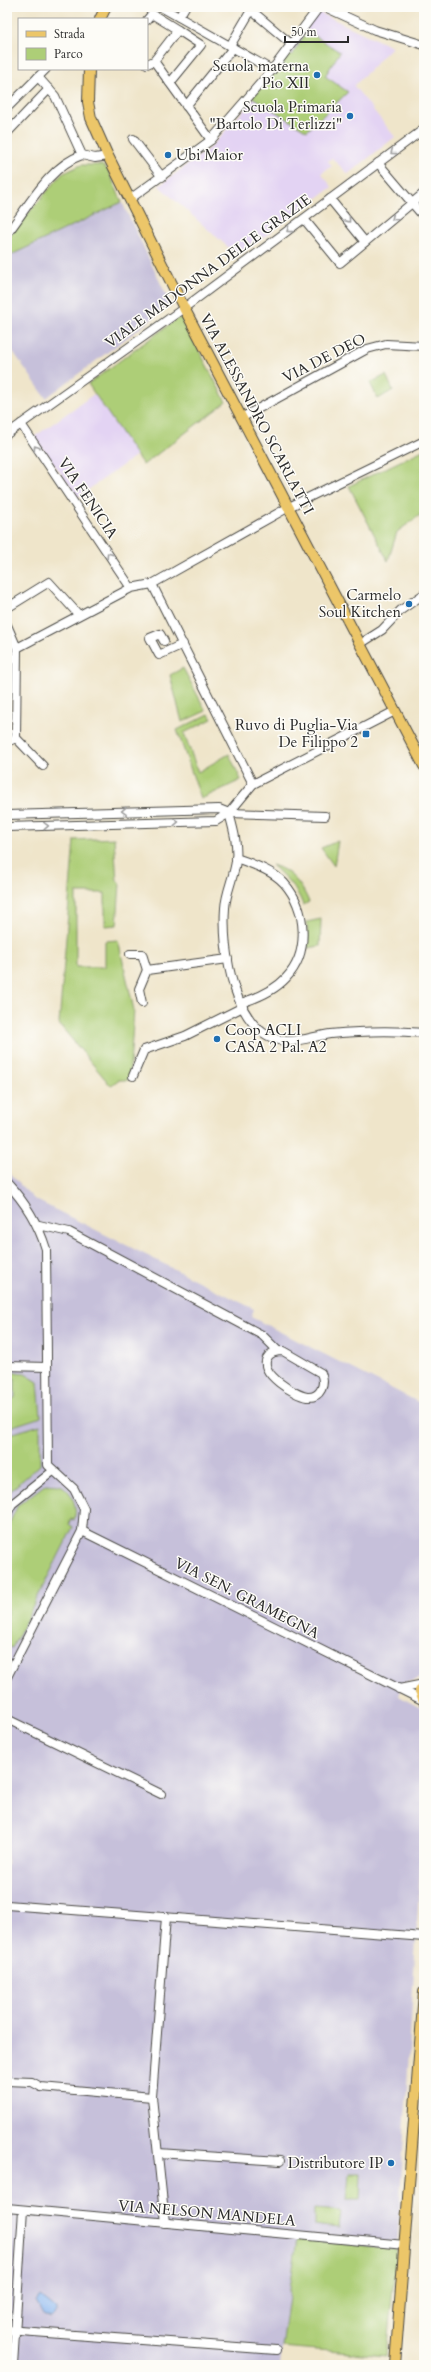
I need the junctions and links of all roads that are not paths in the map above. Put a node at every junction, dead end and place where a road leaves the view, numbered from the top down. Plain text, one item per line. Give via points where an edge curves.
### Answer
1 (106, 7) edge
2 (161, 7) edge
3 (185, 7) edge
4 (319, 7) edge
5 (325, 7) edge
6 (252, 8) edge
7 (179, 17) junction
8 (100, 18) edge
9 (148, 19) edge
10 (178, 30) junction
11 (212, 36) junction
12 (290, 44) junction
13 (201, 45) junction
14 (424, 45) edge
15 (231, 47) junction
16 (151, 62) edge
17 (45, 70) edge
18 (89, 70) edge
19 (272, 70) junction
20 (38, 77) junction
21 (170, 83) junction
22 (48, 89) junction
23 (186, 106) junction
24 (7, 108) edge
25 (424, 128) edge
26 (7, 133) edge
27 (134, 139) dead end
28 (211, 140) junction
29 (82, 155) junction
30 (108, 156) junction
31 (378, 164) junction
32 (162, 177) junction
33 (424, 193) edge
34 (130, 199) junction
35 (330, 199) junction
36 (412, 202) junction
37 (424, 216) edge
38 (304, 219) junction
39 (7, 234) edge
40 (365, 242) junction
41 (184, 308) junction
42 (424, 346) edge
43 (243, 417) junction
44 (21, 424) junction
45 (7, 434) edge
46 (424, 441) edge
47 (289, 507) junction
48 (152, 584) junction
49 (131, 588) junction
50 (424, 594) edge
51 (7, 608) edge
52 (78, 614) junction
53 (7, 625) edge
54 (164, 641) dead end
55 (182, 644) junction
56 (360, 644) junction
57 (17, 648) junction
58 (395, 711) junction
59 (16, 738) junction
60 (7, 742) edge
61 (43, 766) dead end
62 (424, 766) edge
63 (253, 784) junction
64 (229, 813) junction
65 (7, 815) edge
66 (325, 816) dead end
67 (7, 827) edge
68 (236, 858) junction
69 (130, 954) dead end
70 (228, 959) junction
71 (147, 970) junction
72 (142, 1003) dead end
73 (242, 1005) junction
74 (424, 1033) edge
75 (133, 1076) dead end
76 (7, 1184) edge
77 (38, 1225) junction
78 (278, 1351) junction
79 (7, 1366) edge
80 (47, 1367) junction
81 (53, 1472) junction
82 (7, 1514) edge
83 (82, 1531) junction
84 (7, 1677) edge
85 (424, 1685) edge
86 (399, 1689) junction
87 (424, 1701) edge
88 (7, 1719) edge
89 (161, 1794) dead end
90 (7, 1905) edge
91 (166, 1917) junction
92 (424, 1937) edge
93 (424, 1992) edge
94 (7, 2081) edge
95 (152, 2097) junction
96 (158, 2153) junction
97 (280, 2161) dead end
98 (7, 2208) edge
99 (23, 2210) junction
100 (165, 2223) junction
101 (405, 2245) junction
102 (10, 2330) edge
103 (276, 2350) dead end
104 (13, 2365) edge
105 (396, 2365) edge

1 - 8 main road
2 - 7 street
3 - 7 street
4 - 12 street
5 - 14 street via 375,30
6 - 12 street
6 - 15 street
7 - 11 street
9 - 10 street via 152,14
10 - 13 street
10 - 16 street
11 - 13 street
11 - 15 street
12 - 19 street
13 - 21 street
15 - 19 street
15 - 23 street
16 - 21 street
17 - 20 street
18 - 30 main road, VIA ALESSANDRO SCARLATTI via 88,102
19 - 28 street
20 - 22 street
20 - 24 street
21 - 23 street
22 - 26 street
22 - 29 street via 55,96
23 - 28 street
25 -> 31 street, VIALE MADONNA DELLE GRAZIE
27 - 32 street
28 - 32 street
29 - 30 street via 95,158
29 - 39 street via 68,160 49,180
30 - 34 main road, VIA ALESSANDRO SCARLATTI
31 - 35 street, VIALE MADONNA DELLE GRAZIE
31 - 36 street
32 - 34 street
33 - 36 street
34 - 41 main road, VIA ALESSANDRO SCARLATTI
35 - 38 street, VIALE MADONNA DELLE GRAZIE
35 -> 40 street
36 - 37 street
36 -> 40 street
38 - 40 street via 340,263
38 -> 41 street, VIALE MADONNA DELLE GRAZIE
41 - 43 main road, VIA ALESSANDRO SCARLATTI
41 - 44 street, VIALE MADONNA DELLE GRAZIE
42 - 43 street, VIA DE DEO via 386,344 367,349
43 - 47 main road, VIA ALESSANDRO SCARLATTI
44 - 45 street, VIALE MADONNA DELLE GRAZIE
49 -> 44 street, VIA FENICIA
46 - 47 street
47 - 48 street
47 - 56 main road, VIA ALESSANDRO SCARLATTI
48 - 49 street
48 - 55 street
49 - 52 street
50 - 56 street via 401,610 382,630
51 - 52 street via 49,582
52 - 57 street
53 - 57 street
54 - 55 street via 160,634 150,638 159,655
55 - 63 street
56 - 58 main road, VIA ALESSANDRO SCARLATTI
57 - 59 street
58 - 62 main road, VIA ALESSANDRO SCARLATTI
58 - 63 street
59 - 60 street
59 - 61 street
63 - 64 street
64 -> 65 street via 219,809 177,809
64 - 66 street
67 -> 64 street via 216,821
64 - 68 street via 236,840
68 - 70 street via 225,907
68 - 73 street via 263,869 284,883 299,908 303,928 298,956 285,979 259,998
69 - 71 street via 142,954
70 - 71 street
70 - 73 street via 230,973
71 - 72 street via 139,989
73 - 74 street via 257,1028 272,1038 284,1040 296,1041 366,1030
73 - 75 street via 186,1036 144,1050
76 - 77 street
77 - 78 street via 69,1232 262,1335
77 - 80 street via 46,1249
78 - 78 street via 269,1355 265,1363 271,1376 306,1397 320,1392 324,1383 318,1370 287,1352
79 - 80 street
80 - 81 street via 48,1465
81 - 82 street via 12,1504
81 - 83 street via 74,1489 84,1509
83 - 84 street
83 - 86 street, VIA SEN. GRAMEGNA
85 - 86 street
85 - 87 main road via 420,1691
86 - 87 street, VIA SEN. GRAMEGNA
88 - 89 street
90 - 91 street
91 - 92 street
91 - 95 street
93 - 101 main road
94 - 95 street via 32,2082 41,2087
95 - 96 street
96 - 97 street
96 - 100 street
98 - 99 street, VIA NELSON MANDELA
99 - 100 street, VIA NELSON MANDELA
99 - 102 street
100 - 101 street, VIA NELSON MANDELA
101 - 105 main road
102 - 103 street
102 - 104 street

